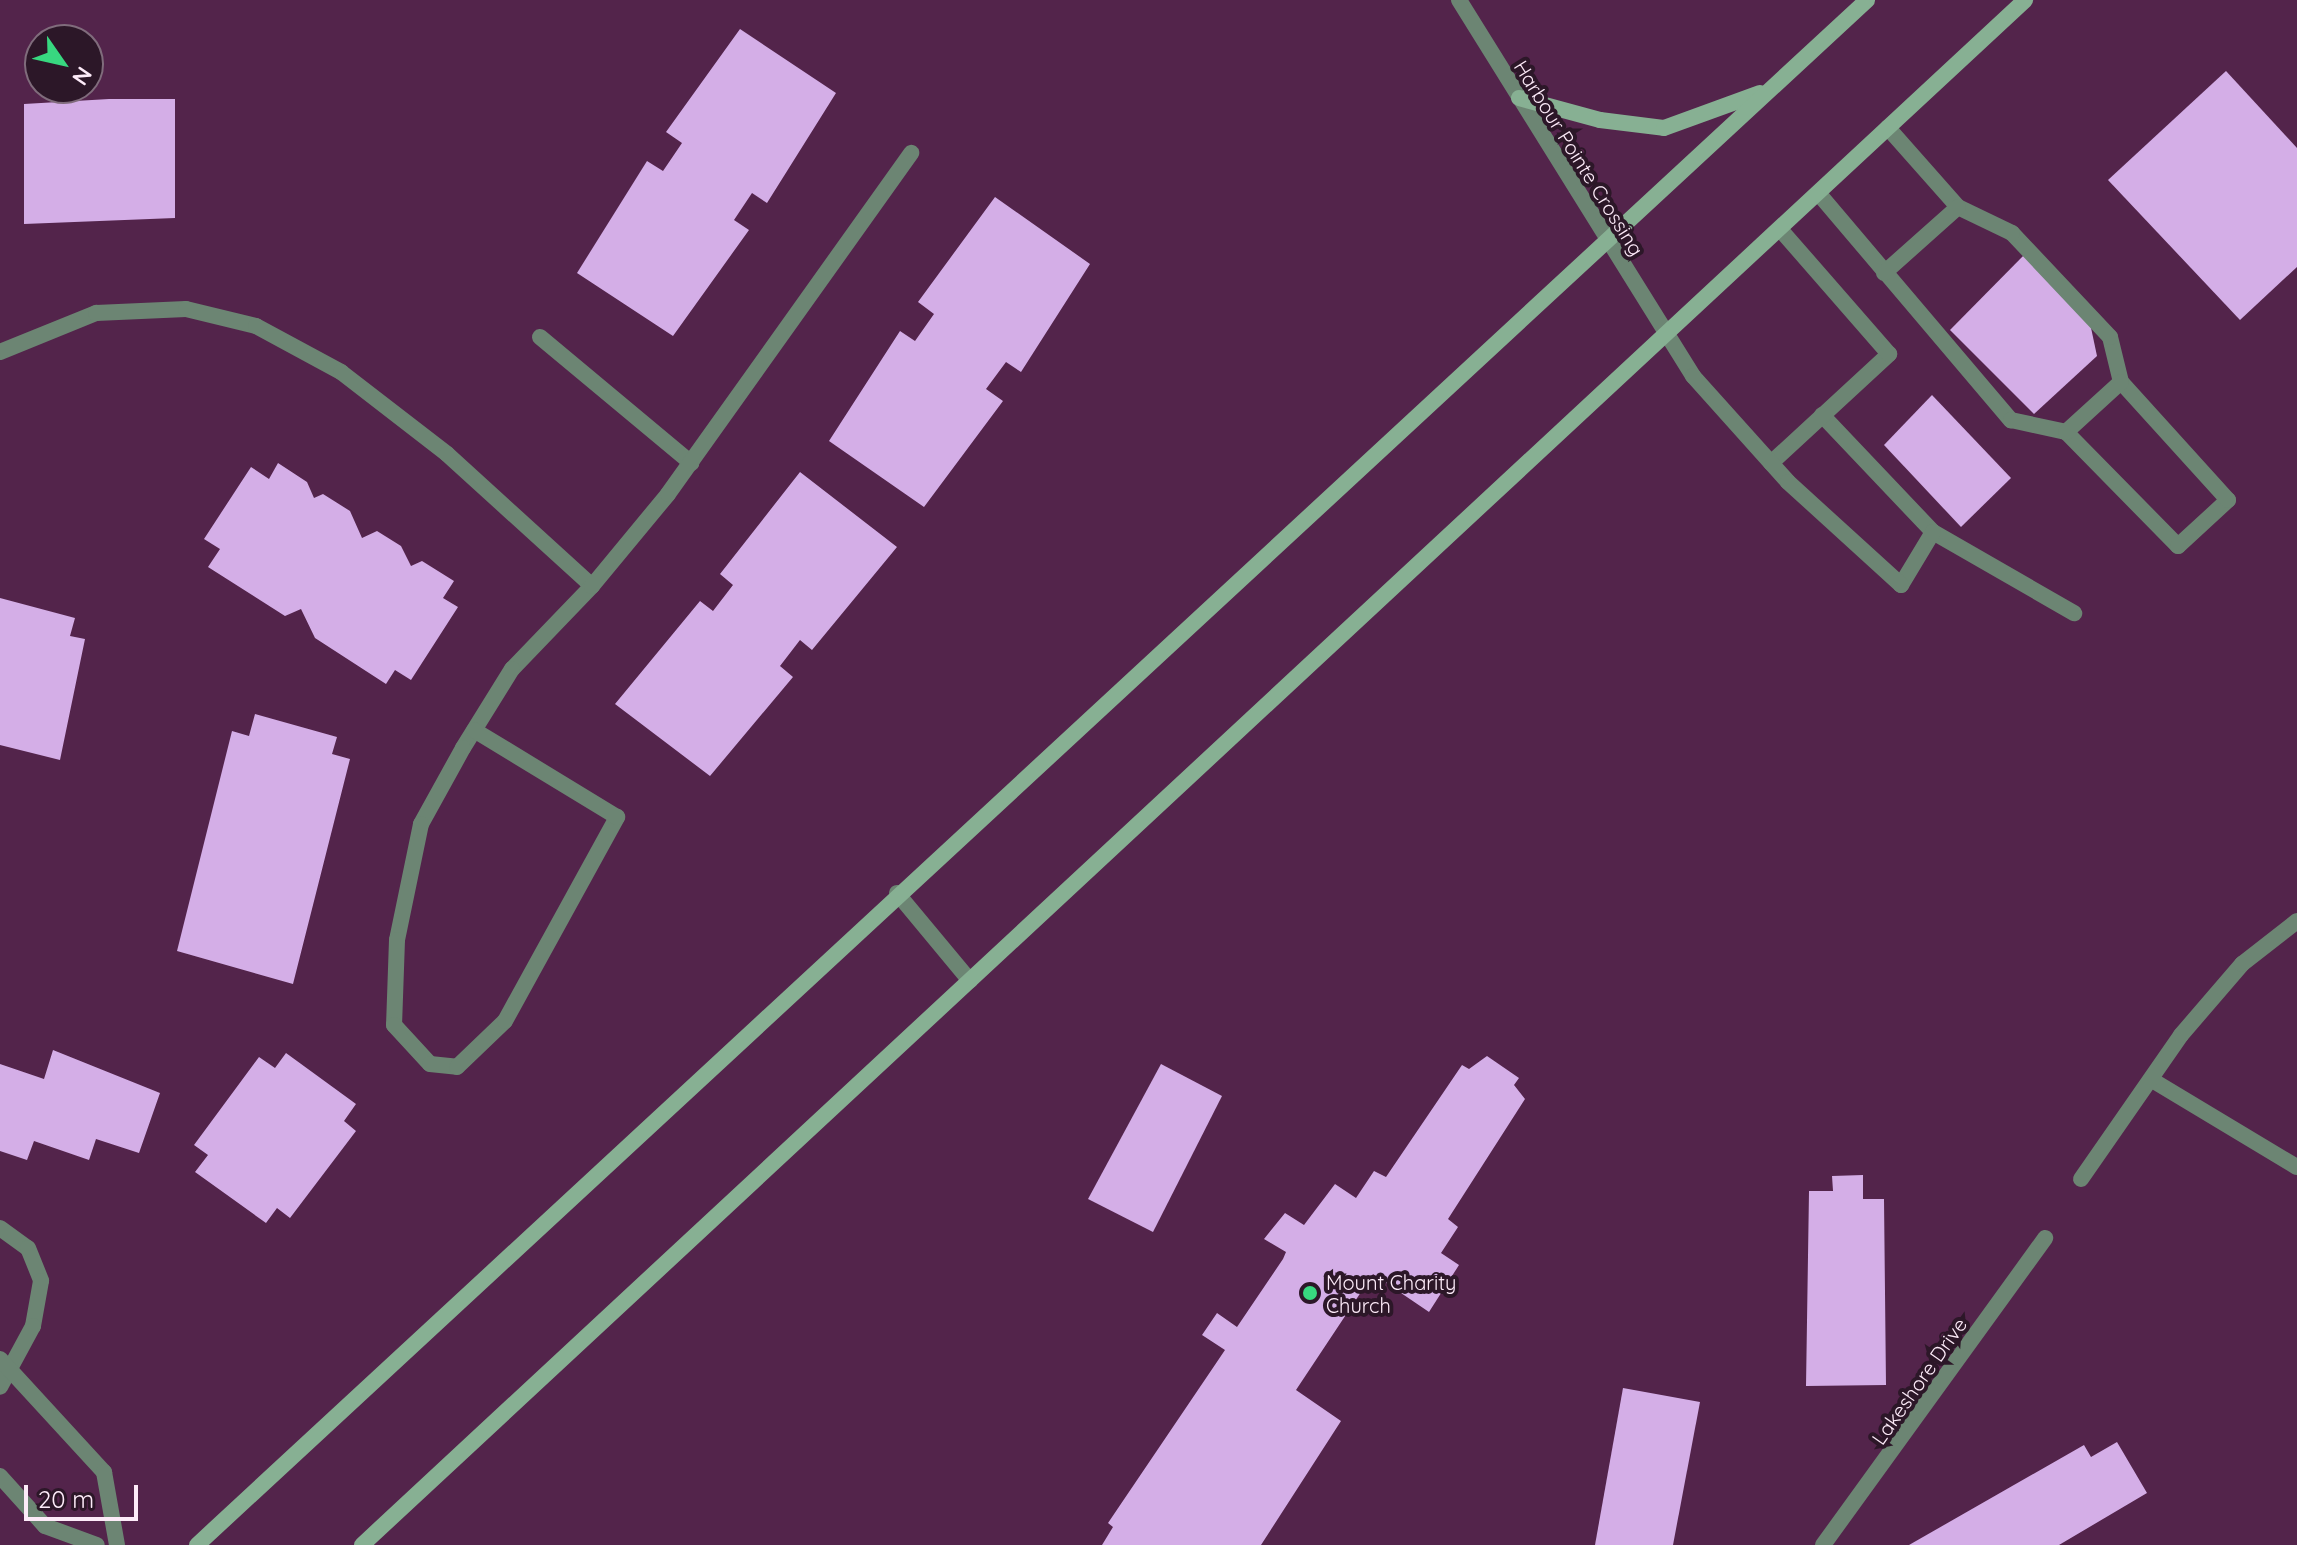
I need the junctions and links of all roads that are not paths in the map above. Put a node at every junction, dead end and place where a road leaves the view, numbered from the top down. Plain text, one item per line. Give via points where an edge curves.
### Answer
1 (1459, 0) edge
2 (1867, 0) edge
3 (2025, 0) edge
4 (1776, 85) junction
5 (1519, 98) junction
6 (1888, 128) junction
7 (911, 153) dead end
8 (1819, 194) junction
9 (1958, 207) junction
10 (1780, 229) junction
11 (1608, 241) junction
12 (1884, 273) junction
13 (540, 337) dead end
14 (1665, 337) junction
15 (0, 352) edge
16 (2121, 382) junction
17 (1822, 415) junction
18 (2066, 432) junction
19 (691, 463) junction
20 (1771, 463) junction
21 (1933, 532) junction
22 (592, 586) junction
23 (2074, 613) dead end
24 (474, 730) junction
25 (897, 893) junction
26 (2297, 921) edge
27 (970, 981) junction
28 (2152, 1080) junction
29 (2297, 1167) edge
30 (2081, 1179) dead end
31 (0, 1228) edge
32 (2045, 1238) dead end
33 (6, 1365) edge
34 (0, 1387) edge
35 (0, 1476) edge
36 (97, 1545) edge
37 (117, 1545) edge
38 (197, 1545) edge
39 (362, 1545) edge
40 (1823, 1545) edge

1 - 5 street, Harbour Pointe Crossing
2 - 4 main road
3 - 6 main road
4 - 5 main road via 1664,128
4 - 11 main road
5 - 11 street, Harbour Pointe Crossing
6 - 8 main road
6 - 9 street
7 - 19 street
8 - 10 main road
8 - 12 street
9 - 12 street
9 - 16 street via 2012,233 2110,337
10 - 14 main road
10 - 17 street via 1889,354
11 - 14 street, Harbour Pointe Crossing
11 - 25 main road
12 - 18 street via 2011,420
13 - 19 street
14 - 20 street, Harbour Pointe Crossing
14 - 27 main road
15 - 22 street via 96,313 186,309 256,326 341,372 447,454
16 - 18 street
16 - 18 street via 2228,500 2198,528 2178,546
17 - 20 street
17 - 21 street
19 - 22 street
20 - 21 street, Harbour Pointe Crossing via 1901,585
21 - 23 street
22 - 24 street via 512,669
24 - 24 street via 617,817 505,1021 457,1067 430,1064 394,1025 397,940 421,824
25 - 27 street
25 - 38 main road
26 - 28 street via 2242,964
27 - 39 main road
28 - 29 street
28 - 30 street
31 - 33 street via 28,1248 41,1281 33,1326
32 - 40 street, Lakeshore Drive
33 - 34 street
33 - 37 street via 104,1472
35 - 36 street via 45,1526

